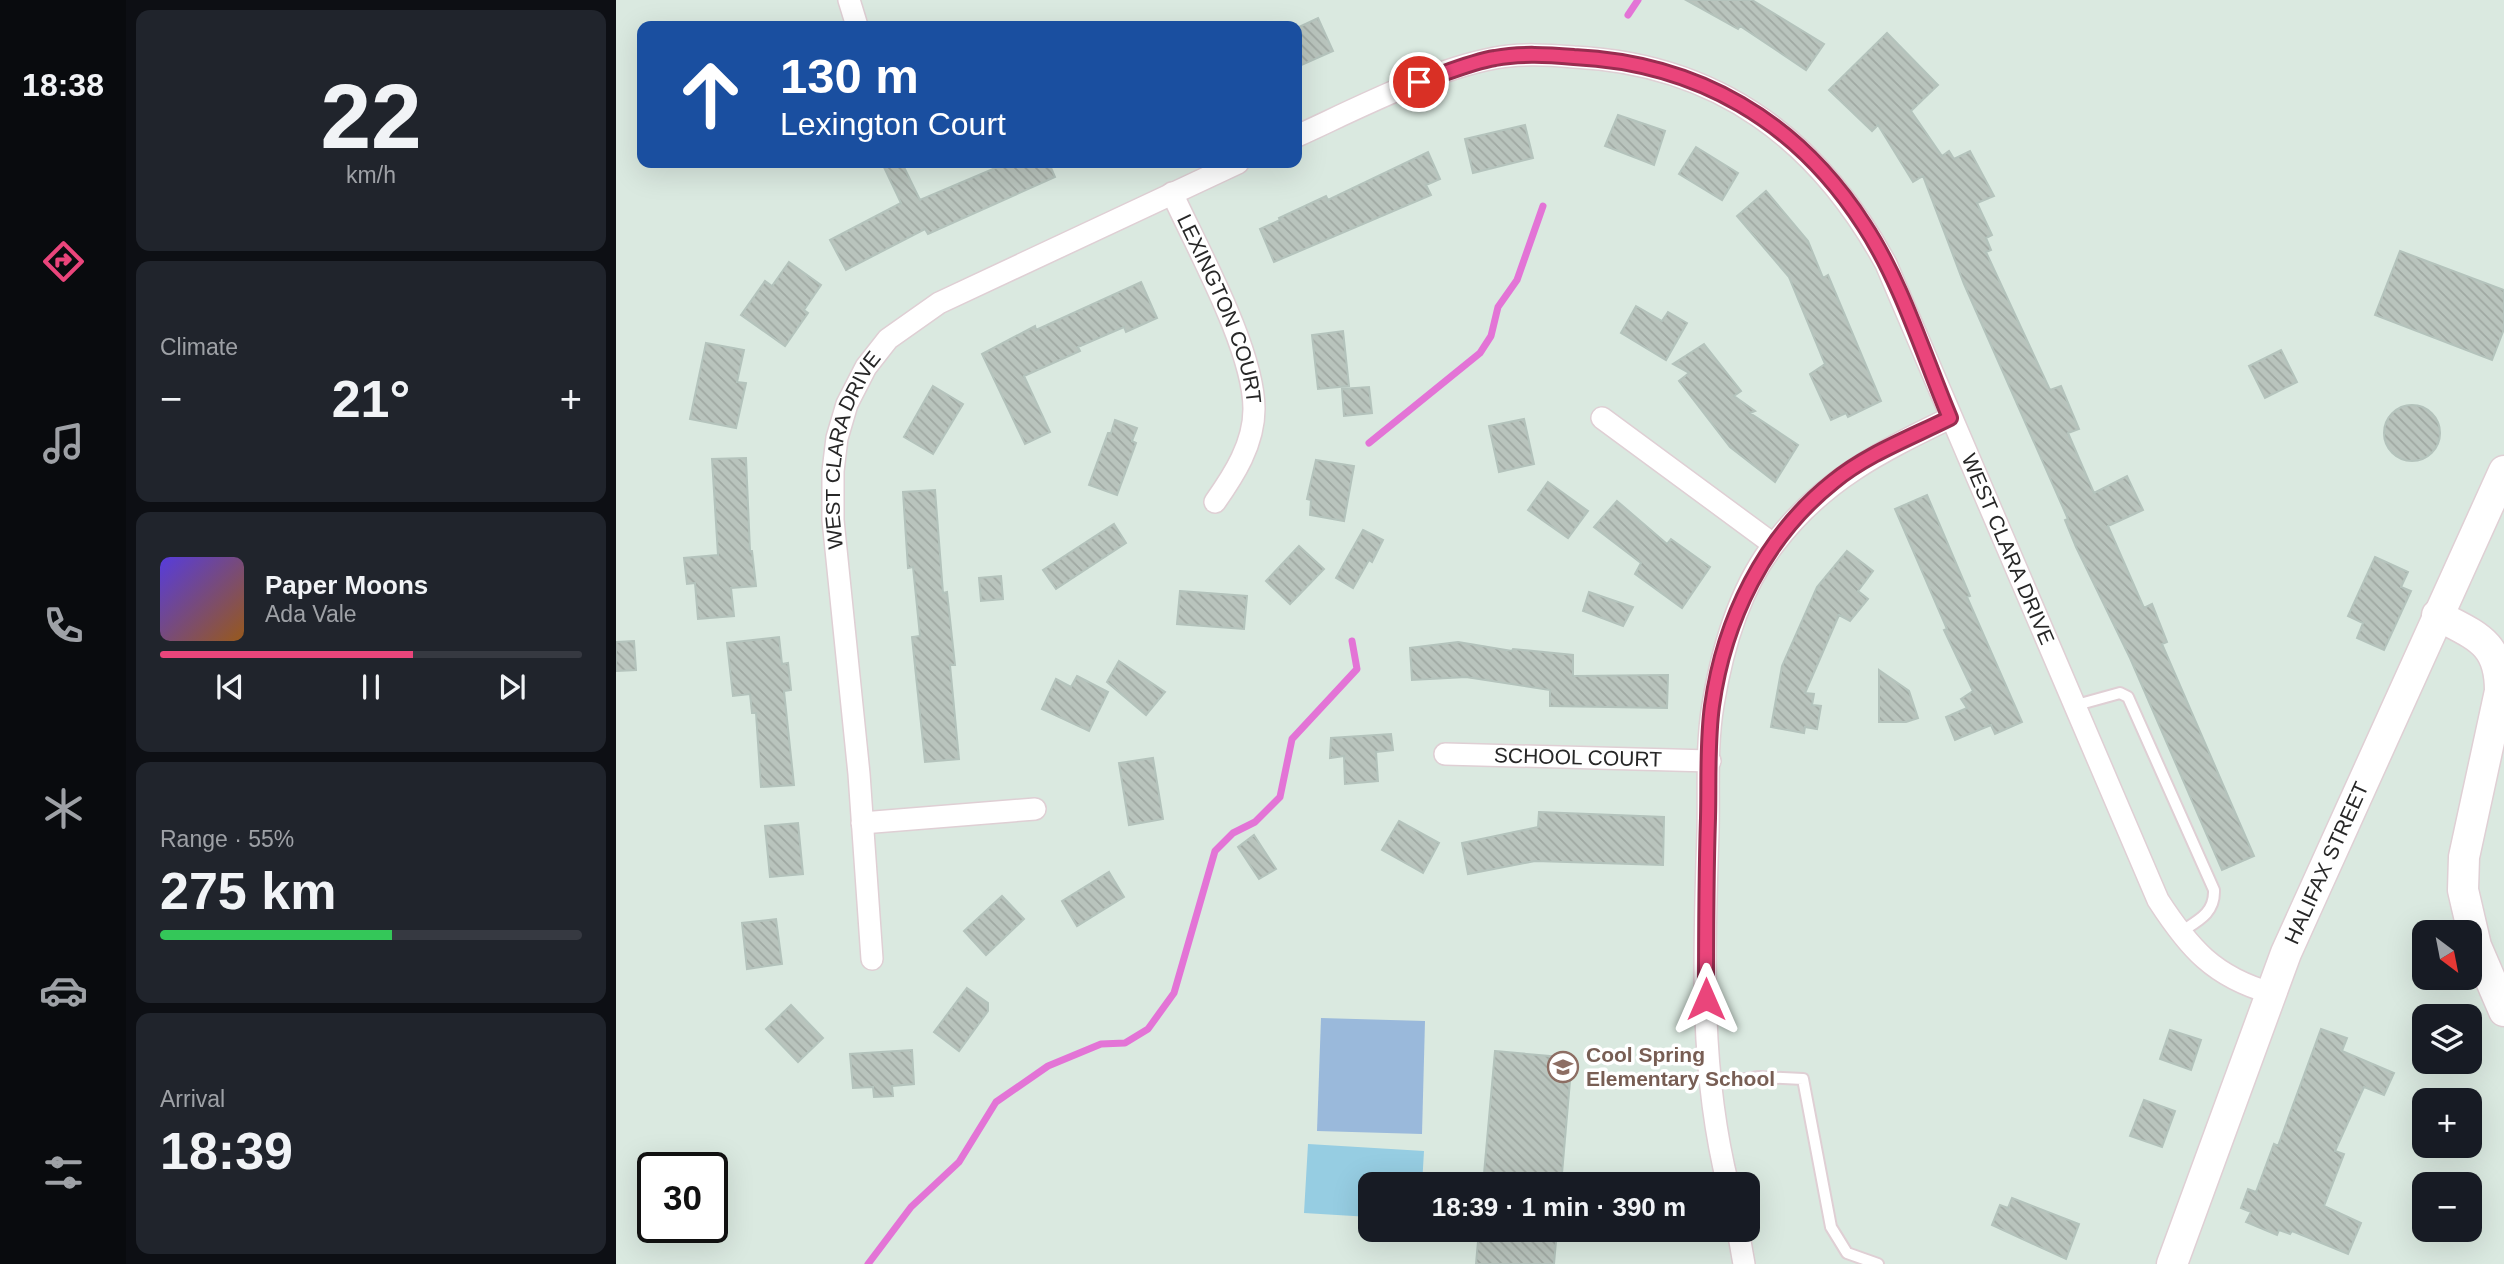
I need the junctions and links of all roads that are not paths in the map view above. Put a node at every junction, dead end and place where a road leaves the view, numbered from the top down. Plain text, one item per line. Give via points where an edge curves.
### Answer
1 (849, 0) edge
2 (855, 21) edge
3 (1302, 134) edge
4 (1227, 168) edge
5 (1172, 193) junction
6 (1602, 418) dead end
7 (1950, 418) junction
8 (2504, 471) edge
9 (1215, 502) dead end
10 (1773, 544) junction
11 (2437, 615) junction
12 (2073, 706) junction
13 (2498, 729) edge
14 (1445, 754) dead end
15 (1710, 761) junction
16 (1035, 809) dead end
17 (862, 823) junction
18 (2179, 933) junction
19 (872, 958) dead end
20 (2271, 993) junction
21 (2504, 1011) edge
22 (1709, 1086) junction
23 (1724, 1172) edge
24 (1740, 1242) edge
25 (1744, 1264) edge
26 (1878, 1264) edge
27 (2172, 1264) edge

1 - 2 street
3 - 7 street, WEST CLARA DRIVE via 1419,82 1495,58 1604,58 1646,65 1693,81 1772,123 1836,185 1886,264
4 - 5 street, WEST CLARA DRIVE
5 - 9 street, LEXINGTON COURT via 1228,315 1247,369 1254,407 1246,449
5 - 17 street, WEST CLARA DRIVE via 912,319 866,367 847,404 834,460 833,520
6 - 10 street
7 - 10 street via 1834,481
7 - 12 street, WEST CLARA DRIVE
8 - 11 main road, HALIFAX STREET
10 - 15 street via 1736,617 1724,654 1712,708
11 - 13 main road via 2483,639 2494,655 2500,672
11 - 20 main road, HALIFAX STREET
12 - 18 street, WEST CLARA DRIVE via 2158,900
12 - 18 lane via 2120,692 2128,697 2214,890 2209,913
13 - 21 main road via 2464,857 2463,890 2476,946
14 - 15 street, SCHOOL COURT
15 - 22 street via 1705,902
16 - 17 street
17 - 19 street, WEST CLARA DRIVE
18 - 20 street, WEST CLARA DRIVE via 2221,973
20 - 27 main road, HALIFAX STREET
22 - 23 street
22 - 26 lane via 1759,1077 1803,1079 1831,1227 1847,1254
24 - 25 street

